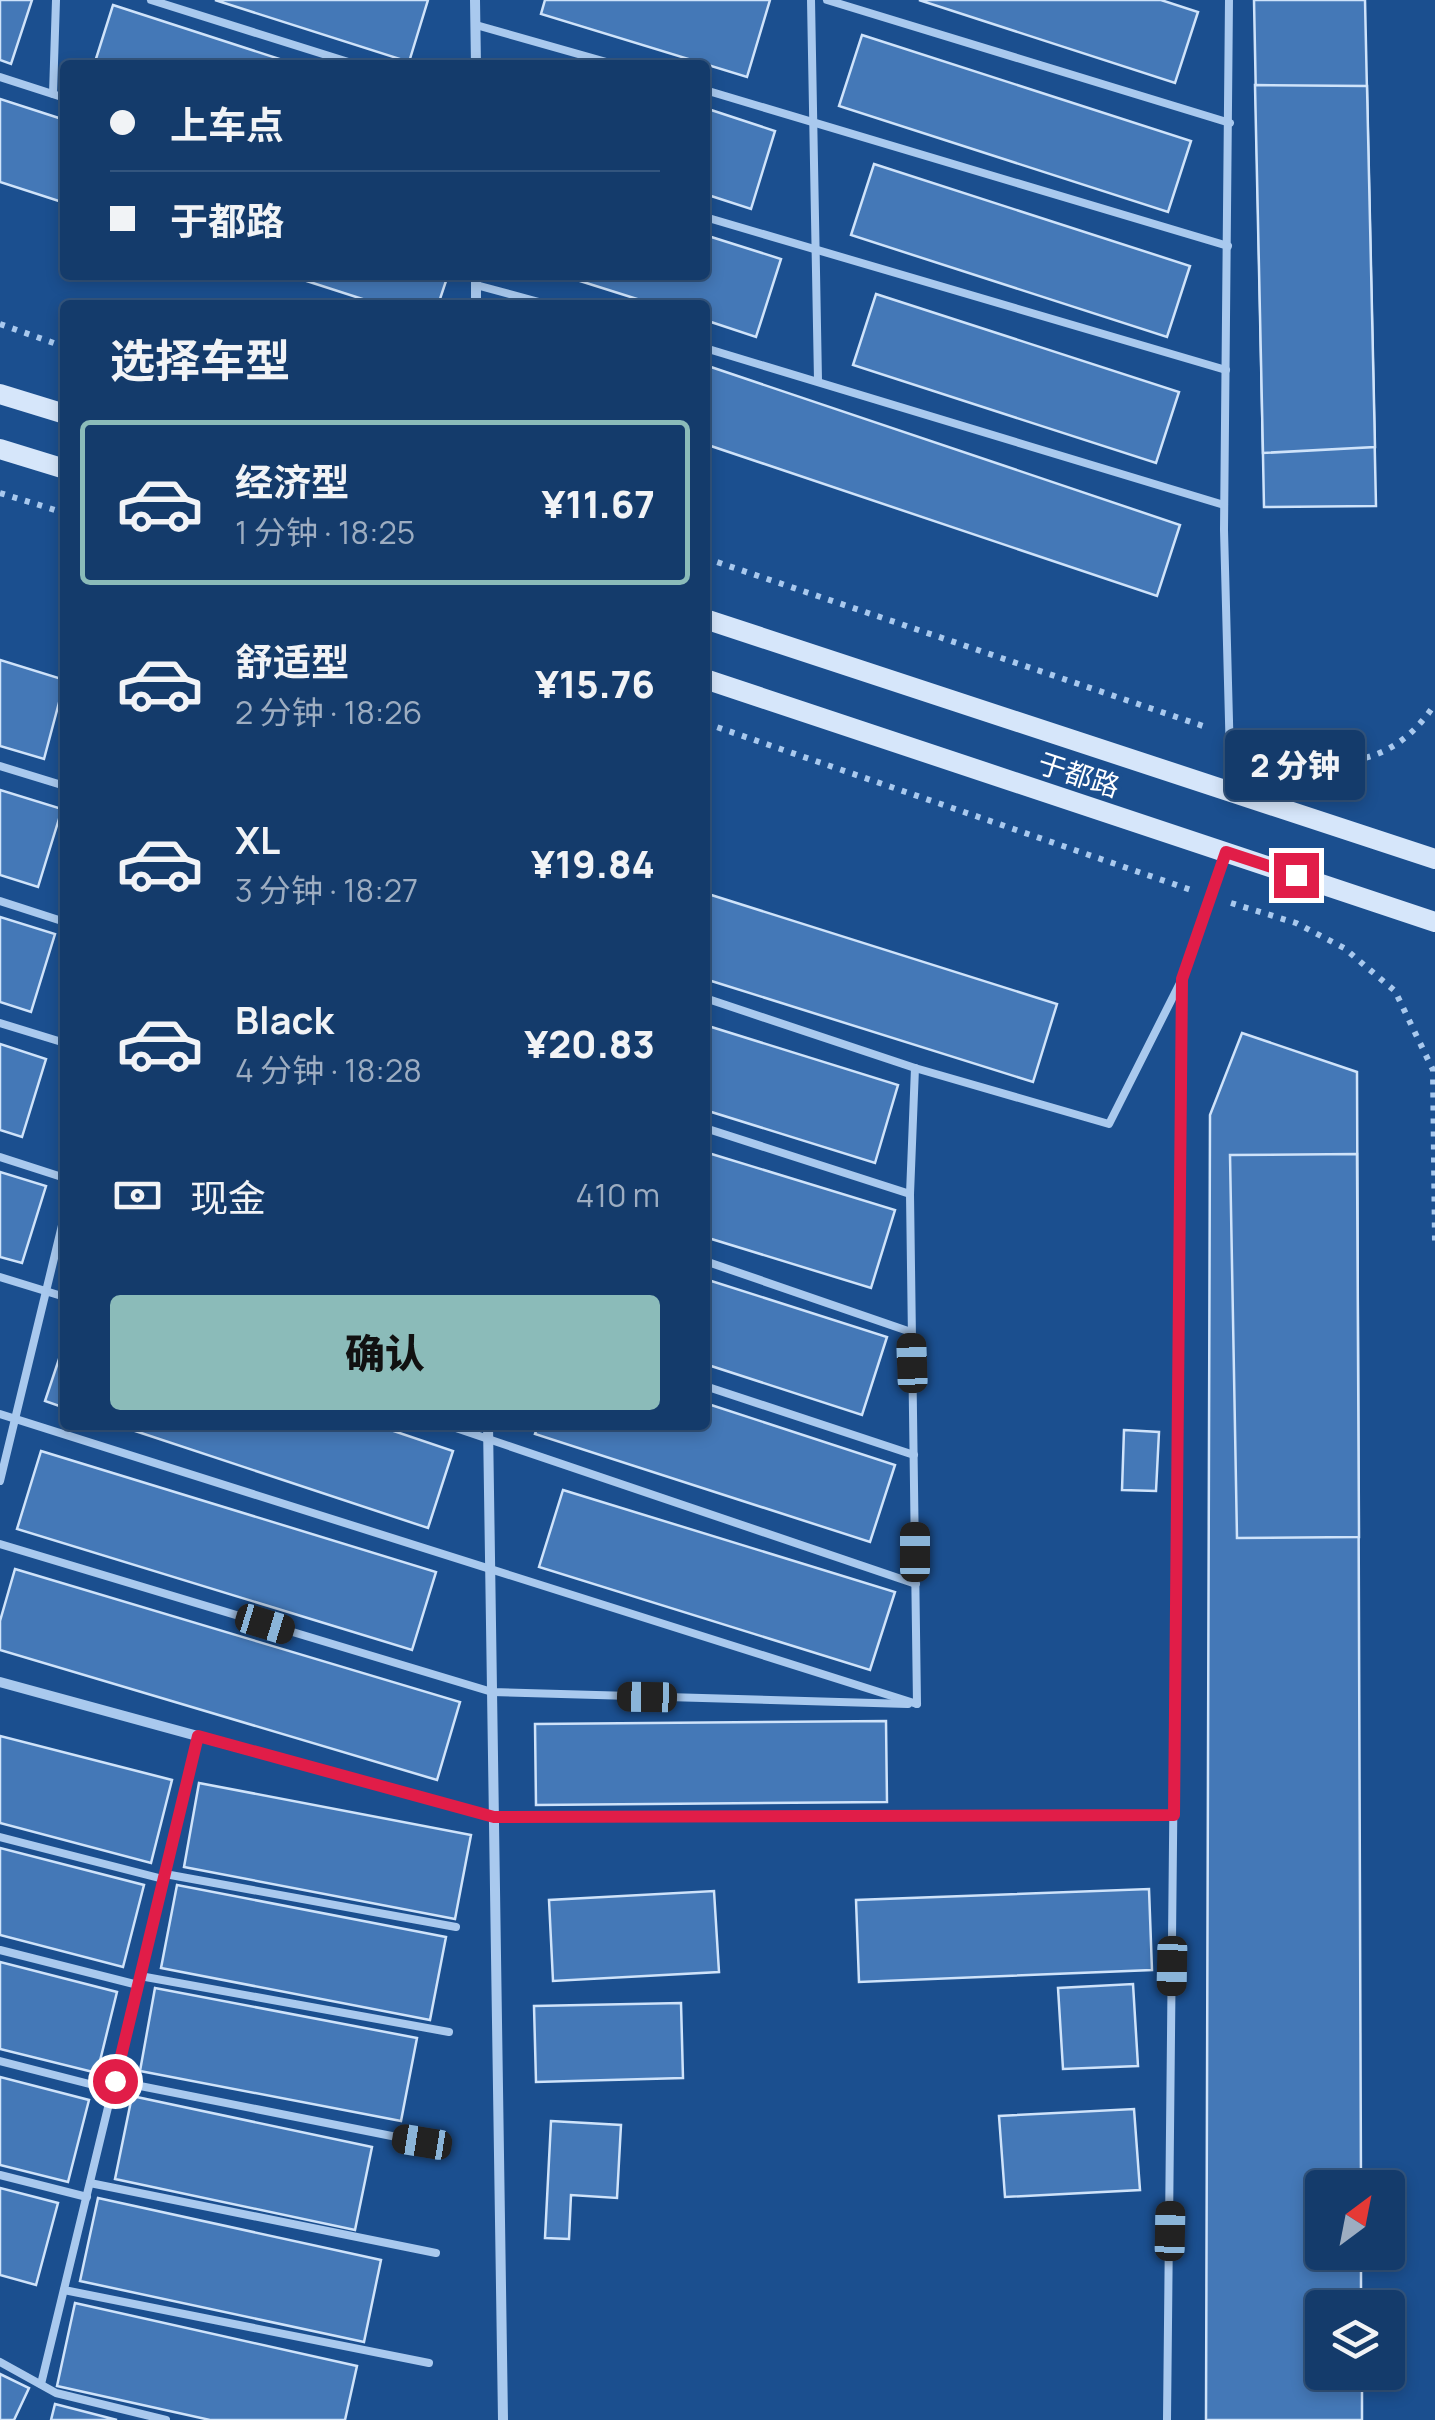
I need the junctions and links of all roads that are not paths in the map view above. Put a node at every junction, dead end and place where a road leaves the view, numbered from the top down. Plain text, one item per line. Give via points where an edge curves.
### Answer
1 (56, 0) edge
2 (152, 0) edge
3 (476, 0) edge
4 (811, 0) edge
5 (827, 0) edge
6 (1229, 0) edge
7 (476, 25) junction
8 (342, 60) edge
9 (476, 60) edge
10 (599, 60) edge
11 (0, 77) edge
12 (710, 91) edge
13 (53, 94) junction
14 (60, 96) edge
15 (813, 120) junction
16 (1230, 123) junction
17 (710, 217) edge
18 (1228, 246) junction
19 (816, 247) junction
20 (476, 280) edge
21 (535, 300) edge
22 (710, 349) edge
23 (1226, 370) junction
24 (818, 380) junction
25 (0, 394) edge
26 (60, 412) edge
27 (0, 449) edge
28 (60, 468) edge
29 (1224, 506) junction
30 (710, 621) edge
31 (710, 681) edge
32 (0, 766) edge
33 (60, 784) edge
34 (1239, 794) junction
35 (1226, 852) junction
36 (1435, 859) edge
37 (0, 902) edge
38 (60, 920) edge
39 (1435, 922) edge
40 (1182, 979) junction
41 (710, 1000) edge
42 (0, 1022) edge
43 (60, 1041) edge
44 (915, 1068) junction
45 (710, 1130) edge
46 (0, 1156) edge
47 (60, 1176) edge
48 (910, 1194) junction
49 (60, 1237) edge
50 (710, 1263) edge
51 (0, 1277) edge
52 (49, 1292) junction
53 (60, 1295) edge
54 (911, 1332) junction
55 (710, 1388) edge
56 (0, 1414) edge
57 (16, 1419) junction
58 (462, 1430) edge
59 (488, 1430) edge
60 (488, 1439) junction
61 (914, 1456) junction
62 (0, 1481) edge
63 (0, 1544) edge
64 (490, 1572) junction
65 (916, 1584) junction
66 (0, 1682) edge
67 (492, 1692) junction
68 (917, 1704) junction
69 (198, 1736) junction
70 (1174, 1815) junction
71 (494, 1817) junction
72 (0, 1837) edge
73 (164, 1876) junction
74 (456, 1927) dead end
75 (0, 1950) edge
76 (139, 1980) junction
77 (449, 2032) dead end
78 (0, 2061) edge
79 (114, 2086) junction
80 (442, 2146) dead end
81 (0, 2175) edge
82 (90, 2184) junction
83 (87, 2197) junction
84 (436, 2253) dead end
85 (64, 2290) junction
86 (0, 2362) edge
87 (429, 2363) dead end
88 (41, 2384) junction
89 (166, 2420) edge
90 (503, 2420) edge
91 (1168, 2420) edge

1 - 13 lane
2 - 8 lane
3 - 7 street
4 - 15 lane
5 - 16 lane
6 - 16 lane
7 - 9 street
7 - 10 lane
11 - 13 lane
12 - 15 lane
13 - 14 lane
15 - 18 lane
15 - 19 lane
16 - 18 lane
17 - 19 lane
18 - 23 lane
19 - 23 lane
19 - 24 lane
20 - 21 lane
22 - 24 lane
23 - 29 lane
24 - 29 lane
25 - 26 main road
27 - 28 main road
29 - 34 lane via 1230,735
30 - 34 main road, 于都路
31 - 35 main road, 于都路
32 - 33 lane
34 - 36 main road, 于都路
35 - 39 main road, 于都路
35 - 40 lane
37 - 38 lane
40 - 44 lane via 1108,1124
40 - 70 lane
41 - 44 lane
42 - 43 lane
44 - 48 lane
45 - 48 lane
46 - 47 lane
48 - 54 lane
49 - 52 lane
50 - 54 lane
51 - 52 lane
52 - 53 lane
52 - 57 lane
54 - 61 lane
55 - 61 lane
56 - 57 lane
57 - 62 lane
57 - 64 lane
58 - 60 lane
59 - 60 street
60 - 64 street
60 - 65 lane
61 - 65 lane
63 - 67 lane
64 - 67 street
64 - 68 lane
65 - 68 lane
66 - 69 street
67 - 68 lane
67 - 71 street
69 - 71 street
69 - 73 lane
70 - 71 lane
70 - 91 lane
71 - 90 street
72 - 73 lane
73 - 74 lane
73 - 76 lane
75 - 76 lane
76 - 77 lane
76 - 79 lane
78 - 79 lane
79 - 80 lane
79 - 82 lane
81 - 83 lane
82 - 83 lane
82 - 84 lane
83 - 85 lane
85 - 87 lane
85 - 88 lane
86 - 88 lane
88 - 89 lane

